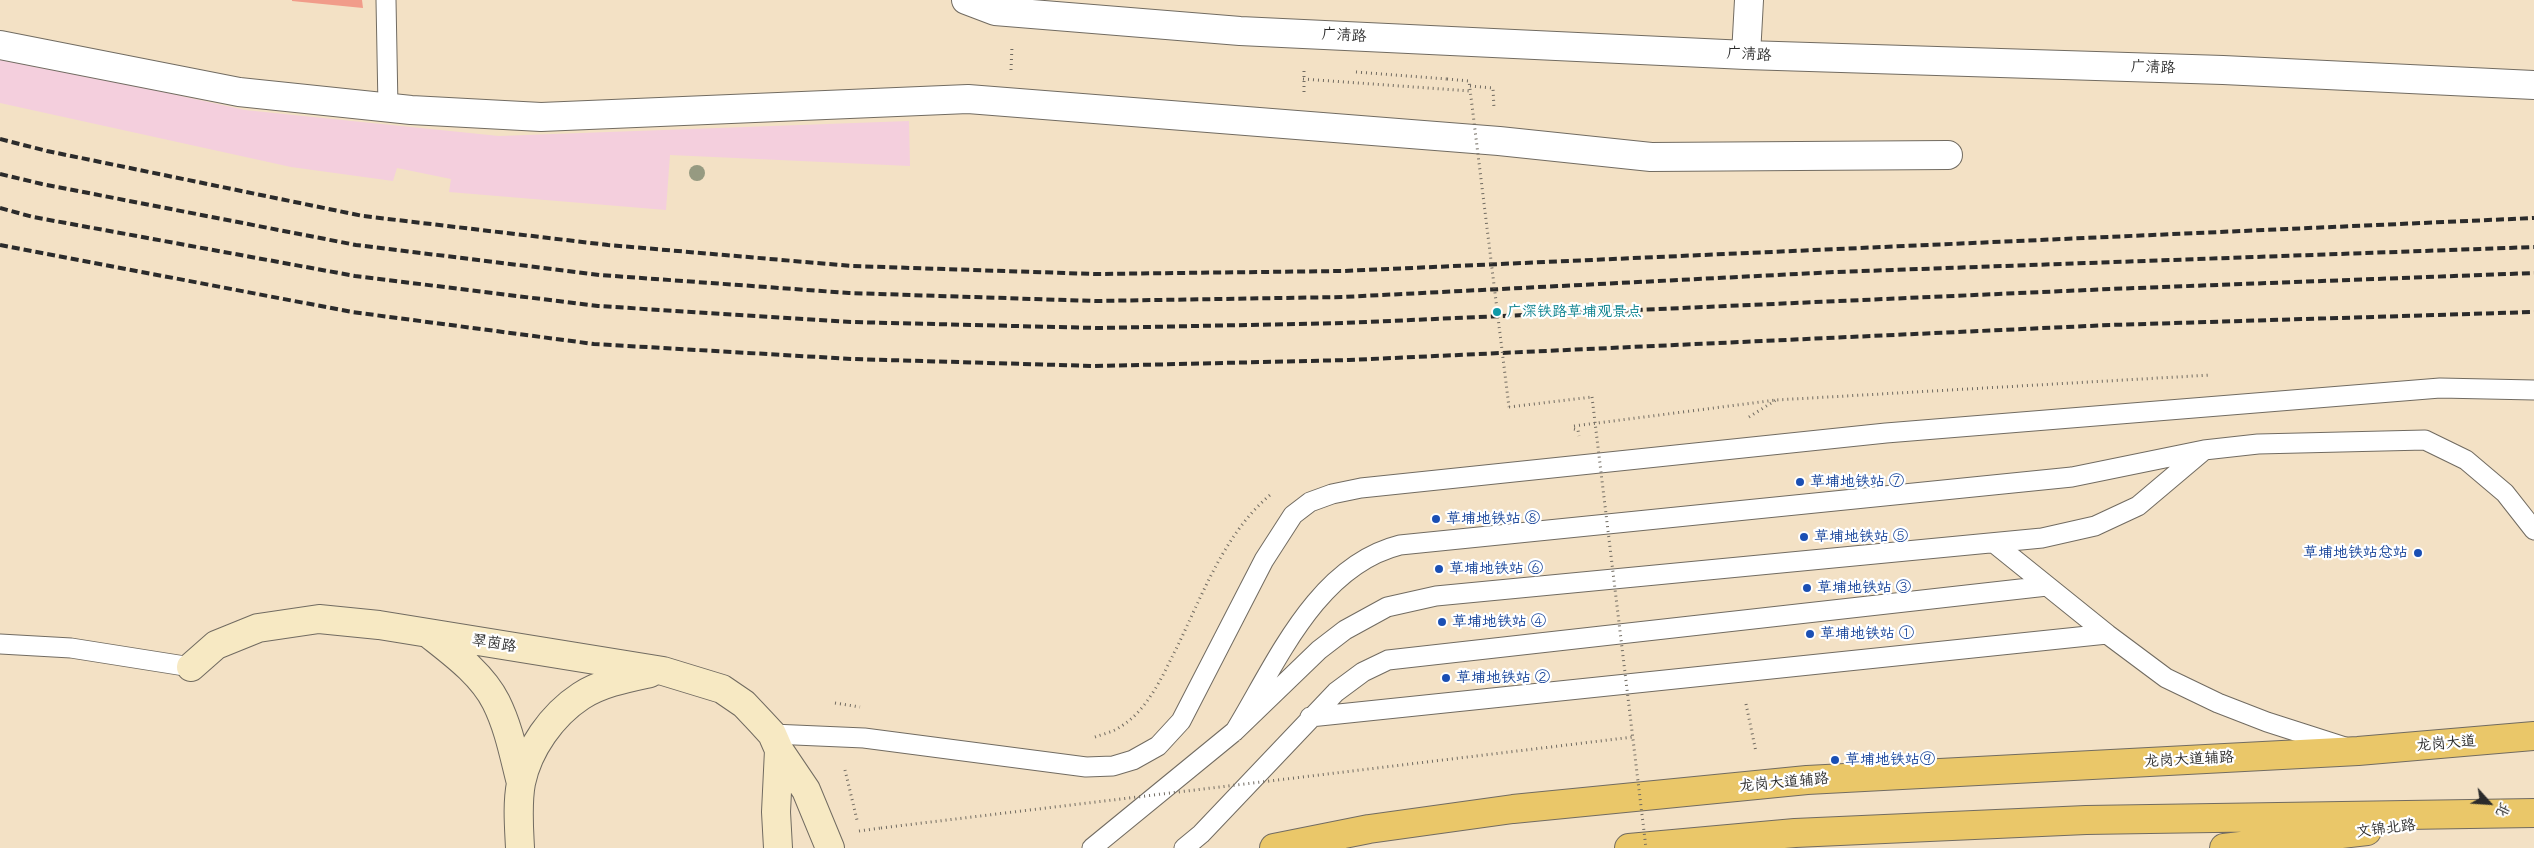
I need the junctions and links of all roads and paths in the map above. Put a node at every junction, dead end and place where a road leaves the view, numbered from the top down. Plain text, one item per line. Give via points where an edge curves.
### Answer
1 (386, 0) edge
2 (966, 0) edge
3 (1749, 0) edge
4 (995, 11) junction
5 (0, 45) edge
6 (1746, 55) junction
7 (1304, 68) dead end
8 (1348, 72) dead end
9 (1011, 74) dead end
10 (1304, 79) junction
11 (2534, 85) edge
12 (1493, 88) dead end
13 (1470, 89) junction
14 (1304, 92) dead end
15 (388, 107) junction
16 (1948, 155) dead end
17 (2217, 375) dead end
18 (2534, 390) edge
19 (1595, 423) junction
20 (1580, 439) dead end
21 (2204, 450) junction
22 (2534, 530) edge
23 (1994, 542) junction
24 (2047, 586) junction
25 (428, 633) junction
26 (2107, 634) junction
27 (0, 644) edge
28 (191, 668) joint
29 (663, 671) junction
30 (1746, 704) dead end
31 (1310, 717) junction
32 (1235, 731) junction
33 (2534, 736) edge
34 (1633, 737) junction
35 (775, 742) junction
36 (2358, 751) junction
37 (1758, 759) dead end
38 (845, 770) dead end
39 (521, 783) junction
40 (2526, 813) edge
41 (859, 831) junction
42 (861, 840) dead end
43 (520, 848) edge
44 (778, 848) edge
45 (830, 848) edge
46 (1092, 848) edge
47 (1184, 848) edge
48 (1274, 848) edge
49 (1629, 848) edge
50 (1646, 848) edge
51 (2224, 848) edge

1 - 15 lane
2 - 4 street, 广清路
3 - 6 street
4 - 6 street, 广清路 via 1240,31
4 - 9 path via 1012,45
5 - 15 street via 239,92
6 - 11 street, 广清路 via 2222,70
7 - 10 path
8 - 13 path, bridge via 1469,81
10 - 13 path
10 - 14 path
12 - 13 path
13 - 19 path, bridge via 1509,406 1592,397
15 - 16 street via 541,117 968,99 1499,141 1651,157
17 - 19 path via 1776,400
18 - 35 lane via 2440,388 1886,433 1395,484 1332,494 1310,502 1288,522 1264,560 1181,721 1158,746 1133,760 1113,766 1086,767 864,738
19 - 20 path via 1574,428 1578,430
19 - 34 path, bridge
21 - 22 lane via 2258,444 2425,440 2466,460 2505,493
21 - 23 lane via 2138,506 2095,526 2042,538
21 - 32 lane via 2072,477 1472,536 1384,549 1357,562 1332,583 1309,610
23 - 24 lane
23 - 32 lane via 1446,595 1403,602 1367,616 1319,650
24 - 26 lane
24 - 31 lane via 1407,656 1388,660 1363,672
25 - 28 street, 翠茵路 via 319,619 284,624 258,628 216,646
25 - 29 street, 翠茵路
25 - 39 street via 477,676 495,700
26 - 31 lane
26 - 36 lane via 2166,678 2218,703
27 - 28 lane via 71,648
29 - 35 street, 翠茵路 via 722,689 744,704
29 - 39 street via 617,680 581,696 550,724 532,752
30 - 37 path
31 - 47 lane via 1201,834
32 - 46 lane
33 - 36 main road, 龙岗大道
34 - 41 path, bridge
34 - 50 path, bridge
35 - 44 street
35 - 45 street, 翠茵路 via 806,790
36 - 48 main road, 龙岗大道辅路 via 1798,781 1513,809 1369,829
38 - 41 path
39 - 43 street
40 - 49 main road via 2077,821 1796,833
40 - 51 main road, 文锦北路
41 - 42 path

